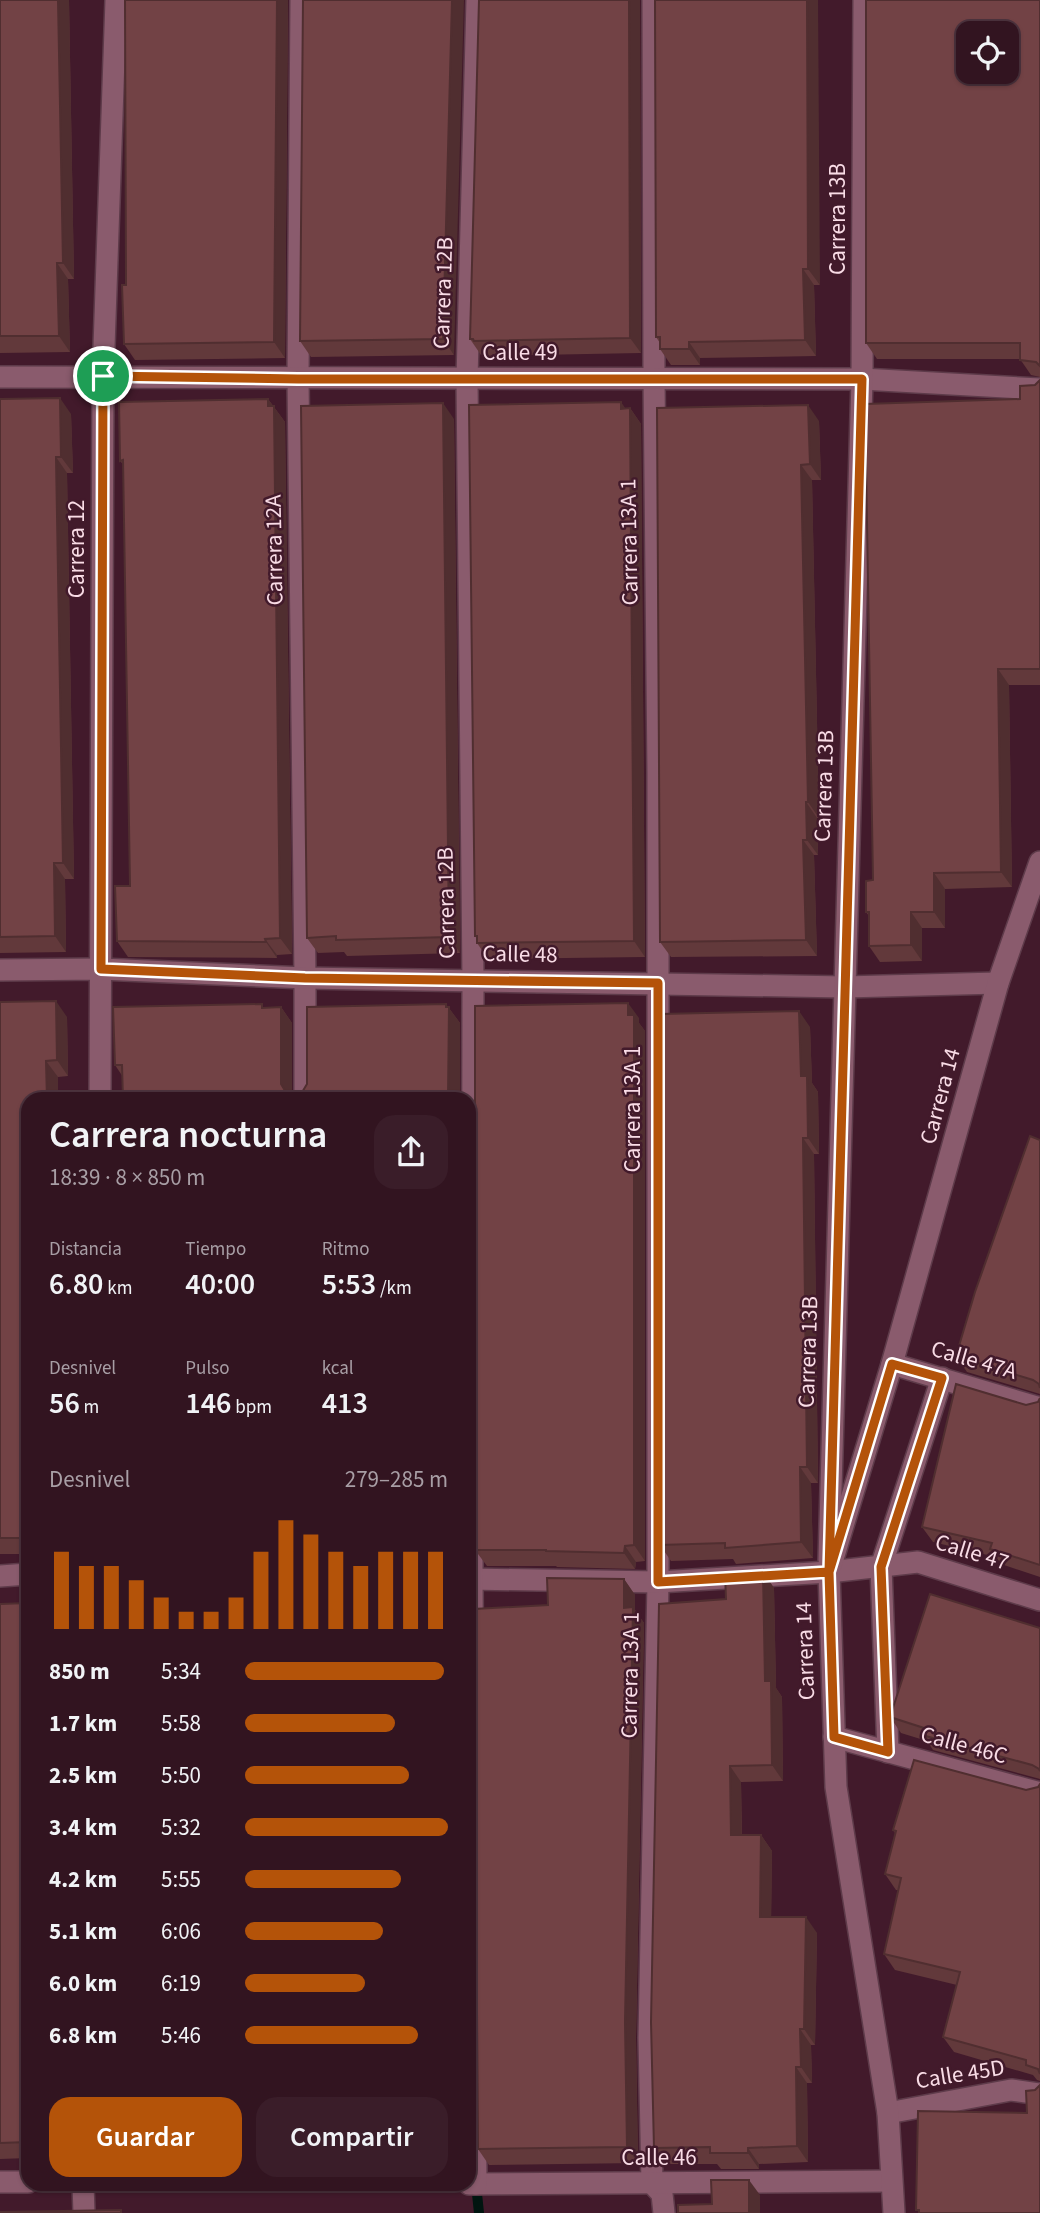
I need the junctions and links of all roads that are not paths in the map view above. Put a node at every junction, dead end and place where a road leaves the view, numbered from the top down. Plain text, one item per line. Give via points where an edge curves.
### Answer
1 (116, 0) edge
2 (301, 0) edge
3 (477, 0) edge
4 (653, 0) edge
5 (864, 0) edge
6 (103, 376) junction
7 (0, 377) edge
8 (654, 378) junction
9 (298, 379) junction
10 (467, 379) junction
11 (862, 379) junction
12 (1040, 389) edge
13 (1040, 862) edge
14 (101, 969) junction
15 (0, 970) edge
16 (305, 978) junction
17 (473, 980) junction
18 (658, 983) junction
19 (998, 983) junction
20 (845, 987) junction
21 (100, 1092) edge
22 (305, 1092) edge
23 (472, 1092) edge
24 (892, 1364) junction
25 (942, 1378) junction
26 (1040, 1408) edge
27 (881, 1567) junction
28 (829, 1572) junction
29 (21, 1574) edge
30 (0, 1576) edge
31 (476, 1579) edge
32 (658, 1582) junction
33 (1040, 1600) edge
34 (834, 1737) junction
35 (888, 1752) junction
36 (1040, 1793) edge
37 (1040, 2094) edge
38 (888, 2113) junction
39 (891, 2181) junction
40 (0, 2182) edge
41 (21, 2182) edge
42 (652, 2183) junction
43 (476, 2184) edge
44 (83, 2191) edge
45 (84, 2213) edge
46 (663, 2213) edge
47 (894, 2213) edge

1 - 6 street, Carrera 12
2 - 9 street, Carrera 12A
3 - 10 street, Carrera 12B
4 - 8 street, Carrera 13A 1
5 - 11 street, Carrera 13B
6 - 7 street, Calle 49
6 - 9 street, Calle 49
6 - 14 street, Carrera 12
8 - 10 street, Calle 49
8 - 11 street, Calle 49
8 - 18 street, Carrera 13A 1
9 - 10 street, Calle 49
9 - 16 street, Carrera 12A
10 - 17 street, Carrera 12B
11 - 12 street, Calle 49
11 - 20 street, Carrera 13B
13 - 19 street, Carrera 14
14 - 15 street, Calle 48
14 - 16 street, Calle 48
14 - 21 street, Carrera 12
16 - 17 street, Calle 48
16 - 22 street, Carrera 12A
17 - 18 street, Calle 48
17 - 23 street, Carrera 12B
18 - 20 street, Calle 48
18 - 32 street, Carrera 13A 1
19 - 20 street, Calle 48
19 - 24 street, Carrera 14
20 - 28 street, Carrera 13B
24 - 25 street, Calle 47A
24 - 28 street, Carrera 14
25 - 26 street, Calle 47A
25 - 27 street
27 - 28 street, Calle 47
27 - 33 street, Calle 47 via 918,1562
27 - 35 street
28 - 32 street, Calle 47
28 - 34 street, Carrera 14
29 - 30 street
31 - 32 street, Calle 47
32 - 42 street, Carrera 13A 1 via 649,2039
34 - 35 street, Calle 46C
34 - 38 street, Carrera 14 via 836,1787
35 - 36 street, Calle 46C
37 - 38 street, Calle 45D via 1011,2090
38 - 39 street, Carrera 14
39 - 42 street, Calle 46
39 - 47 street, Carrera 14
40 - 41 street
42 - 43 street, Calle 46
42 - 46 street, Carrera 13A 1 via 662,2194
44 - 45 street

